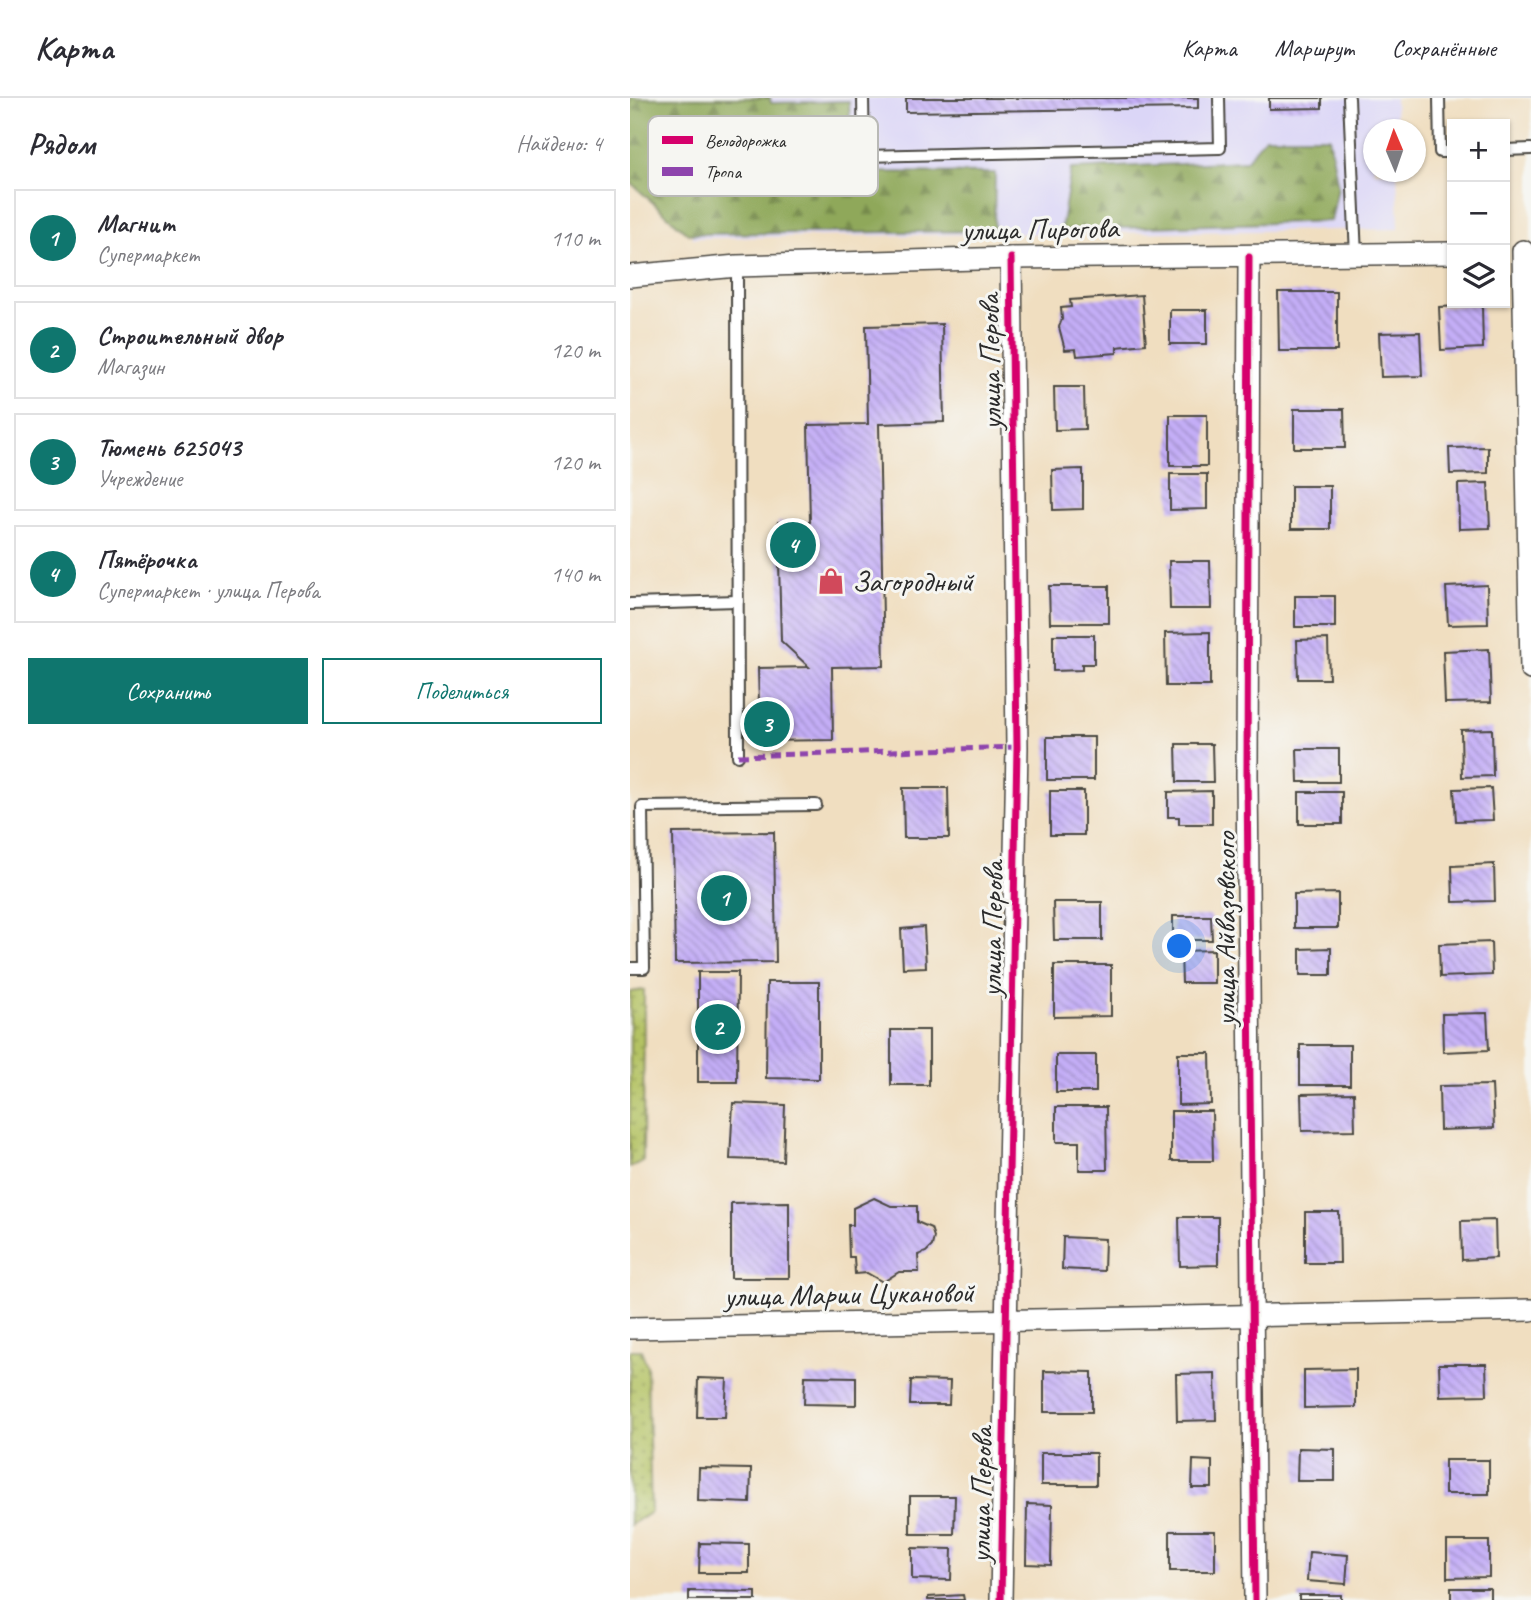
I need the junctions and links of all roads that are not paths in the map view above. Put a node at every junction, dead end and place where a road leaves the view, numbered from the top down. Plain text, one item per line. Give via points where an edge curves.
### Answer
1 (863, 98) edge
2 (1219, 98) edge
3 (1349, 98) edge
4 (1439, 98) edge
5 (863, 116) edge
6 (1531, 149) edge
7 (1510, 150) edge
8 (1447, 152) edge
9 (878, 156) edge
10 (1520, 251) edge
11 (1447, 253) edge
12 (1356, 256) junction
13 (1250, 257) junction
14 (1011, 258) junction
15 (737, 266) junction
16 (630, 276) edge
17 (738, 601) junction
18 (630, 604) edge
19 (1531, 668) edge
20 (738, 755) dead end
21 (816, 804) dead end
22 (630, 968) edge
23 (1531, 1310) edge
24 (1251, 1315) junction
25 (1008, 1320) junction
26 (630, 1328) edge
27 (1001, 1600) edge
28 (1255, 1600) edge

1 - 5 lane
2 - 9 lane via 1220,148
3 - 12 lane
4 - 8 lane via 1440,152
6 - 7 lane
10 - 19 street
11 - 12 street, улица Пирогова
12 - 13 street, улица Пирогова
13 - 14 street, улица Пирогова
13 - 24 street, улица Айвазовского
14 - 15 street, улица Пирогова
14 - 25 street, улица Перова via 1017,747
15 - 16 street, улица Пирогова
15 - 17 lane
17 - 18 lane
17 - 20 lane
21 - 22 lane via 642,807 644,968
23 - 24 street, улица Марии Цукановой
24 - 25 street, улица Марии Цукановой
24 - 28 street, улица Айвазовского
25 - 26 street, улица Марии Цукановой
25 - 27 street, улица Перова

